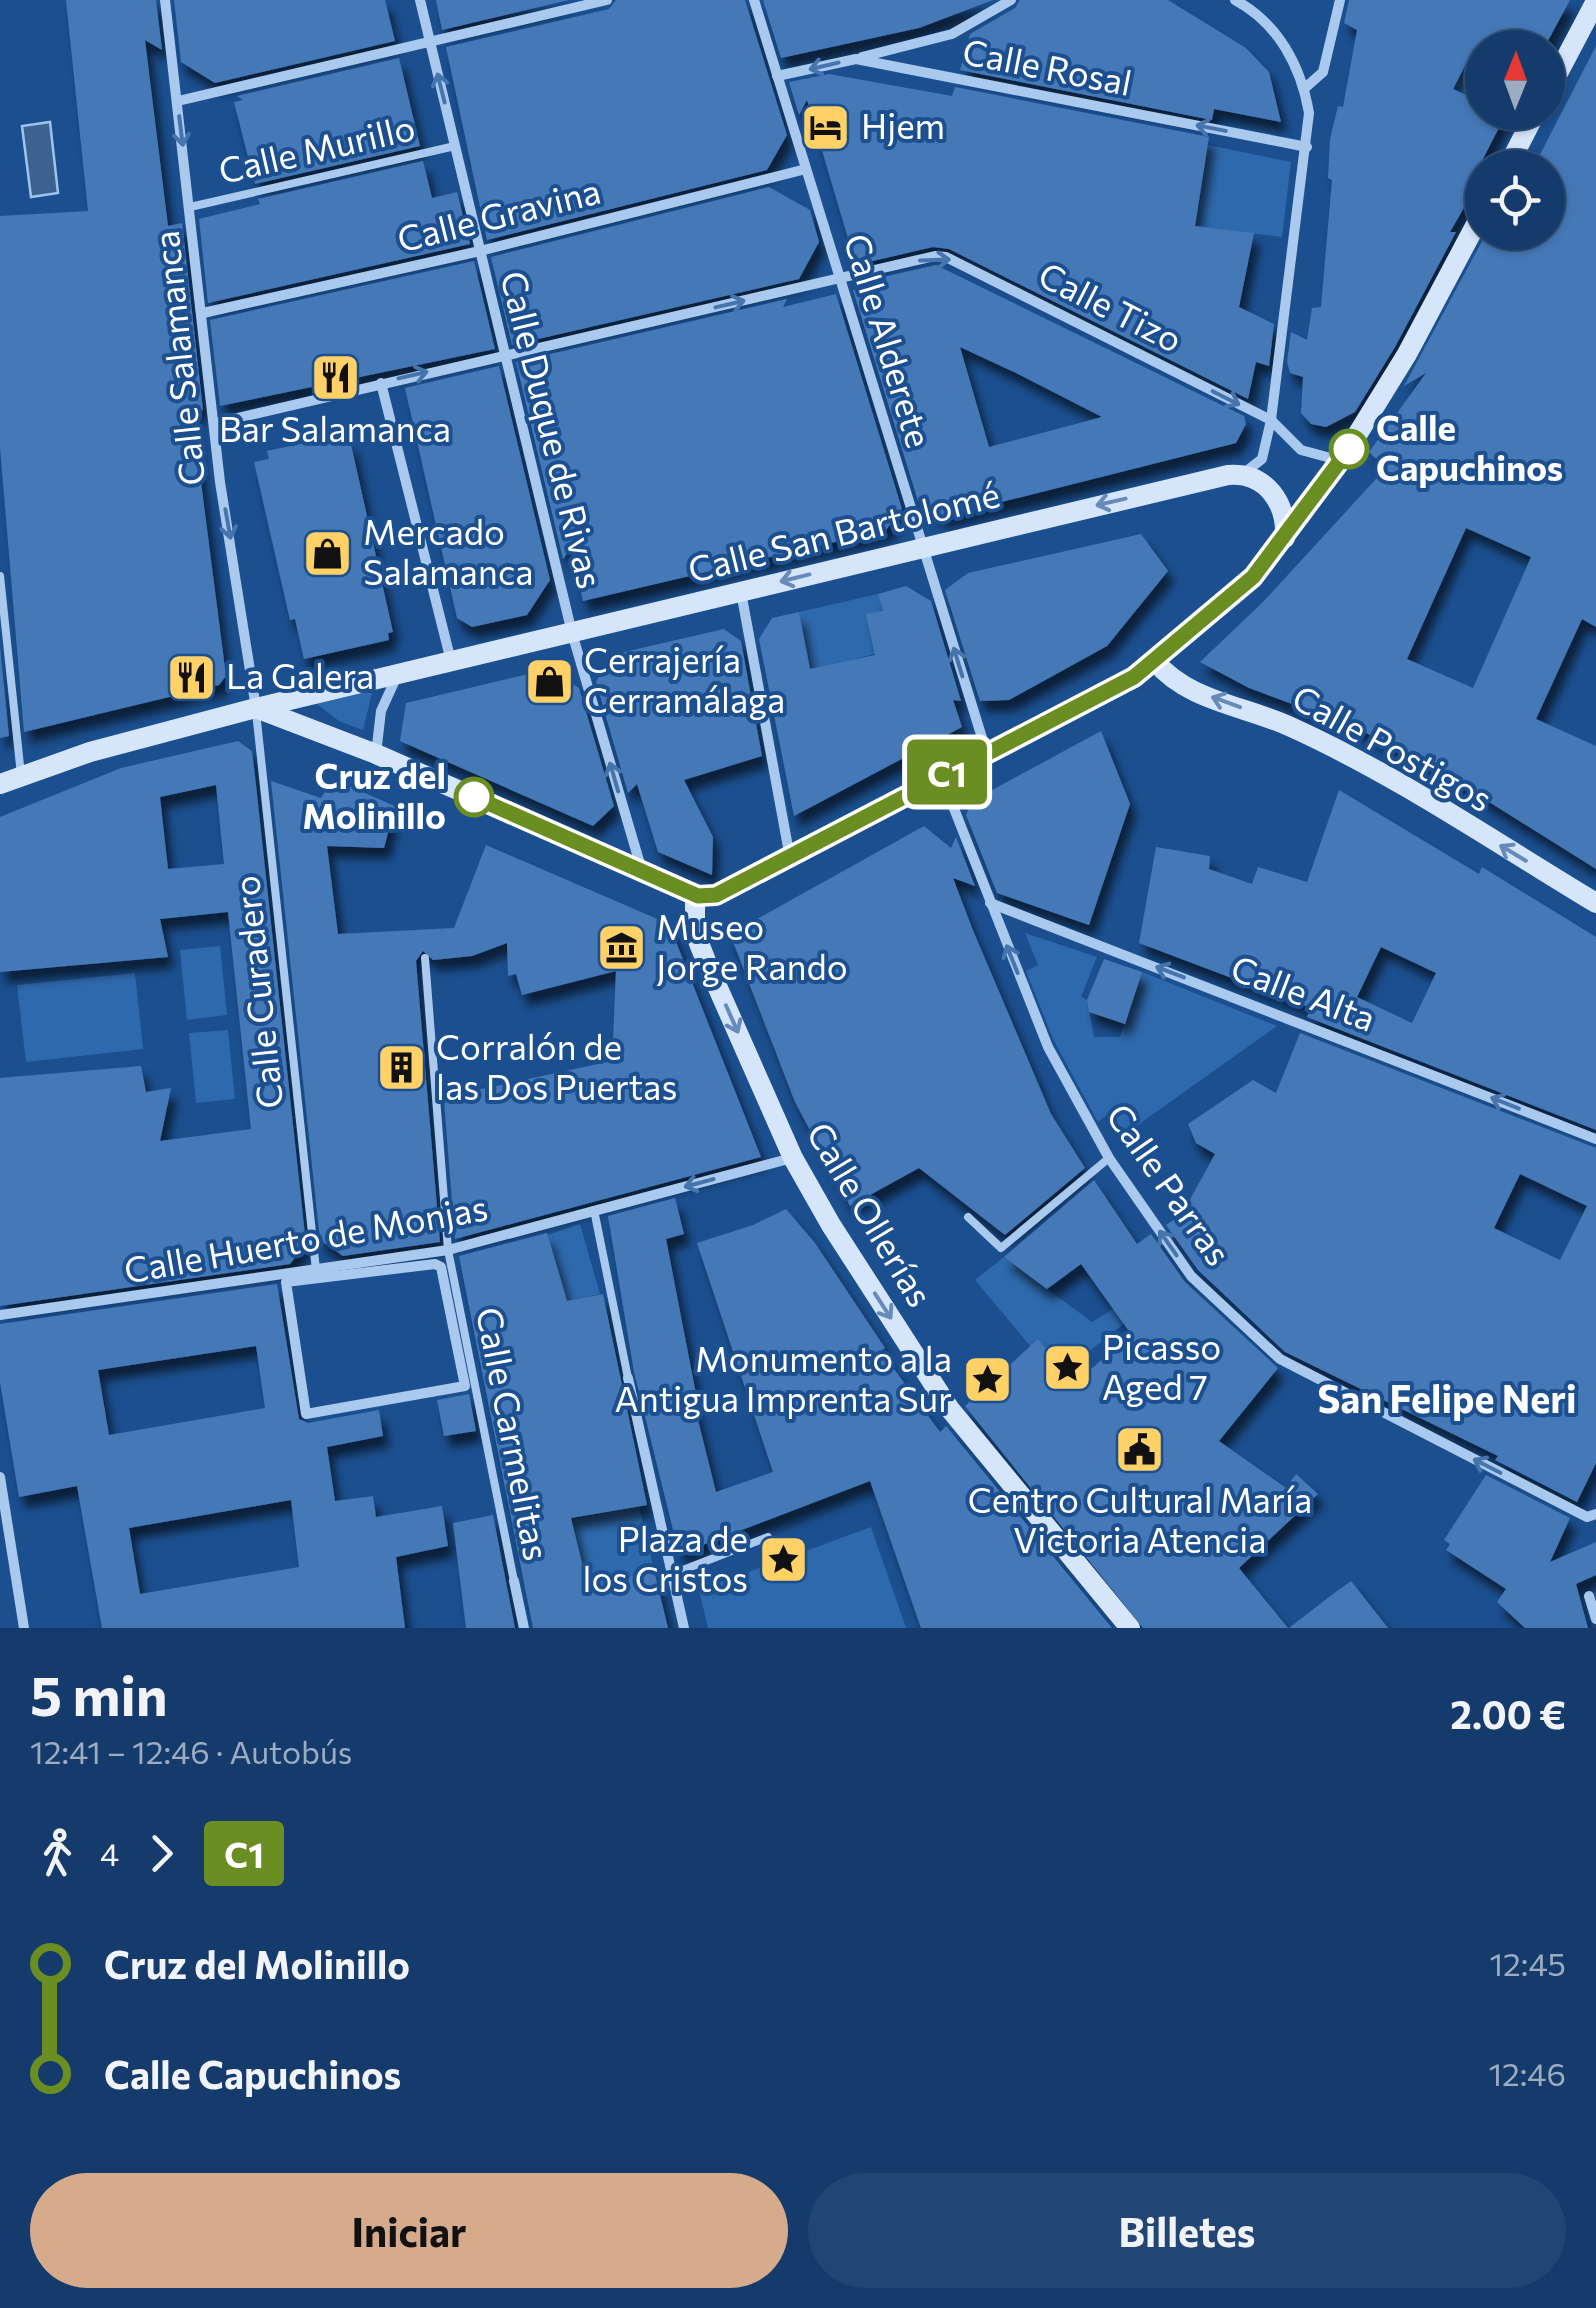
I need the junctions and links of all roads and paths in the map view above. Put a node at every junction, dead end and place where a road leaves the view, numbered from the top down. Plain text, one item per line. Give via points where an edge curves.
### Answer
1 (164, 0) edge
2 (420, 0) edge
3 (607, 0) edge
4 (754, 0) edge
5 (1011, 0) edge
6 (1235, 0) edge
7 (1340, 0) edge
8 (1596, 1) edge
9 (429, 41) junction
10 (856, 58) junction
11 (1565, 60) edge
12 (777, 76) junction
13 (1305, 88) junction
14 (178, 100) junction
15 (455, 146) junction
16 (1307, 147) junction
17 (806, 169) junction
18 (190, 207) junction
19 (1465, 246) edge
20 (480, 251) junction
21 (840, 280) junction
22 (204, 313) junction
23 (503, 355) junction
24 (380, 383) junction
25 (1271, 420) junction
26 (216, 423) junction
27 (1341, 460) junction
28 (1242, 474) junction
29 (1285, 538) junction
30 (921, 547) junction
31 (0, 576) edge
32 (741, 591) junction
33 (572, 633) junction
34 (451, 661) junction
35 (1155, 662) junction
36 (399, 673) junction
37 (256, 708) junction
38 (376, 754) junction
39 (980, 755) junction
40 (954, 768) junction
41 (20, 775) junction
42 (0, 784) edge
43 (798, 852) junction
44 (637, 870) junction
45 (695, 894) junction
46 (990, 903) junction
47 (1596, 904) edge
48 (425, 958) dead end
49 (1596, 1139) edge
50 (793, 1158) junction
51 (1108, 1158) junction
52 (594, 1210) junction
53 (968, 1217) dead end
54 (448, 1250) junction
55 (316, 1270) junction
56 (288, 1289) joint
57 (0, 1316) edge
58 (628, 1378) joint
59 (0, 1477) edge
60 (1596, 1514) edge
61 (768, 1537) dead end
62 (670, 1575) junction
63 (514, 1581) joint
64 (1589, 1596) dead end
65 (1596, 1619) edge
66 (24, 1628) edge
67 (524, 1628) edge
68 (684, 1628) edge
69 (1130, 1628) edge

1 - 14 street, Calle Salamanca
2 - 9 street, Calle Duque de Rivas
3 - 9 street
4 - 12 street, Calle Alderete
5 - 10 street via 952,34
6 - 13 street via 1284,42
7 - 13 street via 1323,72
8 - 11 main road
9 - 14 street
15 -> 9 street, Calle Duque de Rivas
10 -> 12 street, Calle Rosal
16 -> 10 street, Calle Rosal
12 - 17 street, Calle Alderete
13 - 16 street
14 -> 18 street, Calle Salamanca
15 - 18 lane, Calle Murillo
15 - 20 street, Calle Duque de Rivas
16 - 25 street
17 - 20 street, Calle Gravina
17 - 21 street, Calle Alderete
18 - 22 street, Calle Salamanca
19 - 27 main road
20 - 22 street, Calle Gravina
20 - 23 street, Calle Duque de Rivas
23 -> 21 street, Calle Tizo
21 -> 25 street, Calle Tizo via 946,257
21 - 30 street, Calle Alderete
22 - 26 street, Calle Salamanca
24 -> 23 street, Calle Tizo
23 - 33 street, Calle Duque de Rivas
24 - 26 street, Calle Tizo
24 - 34 street
25 - 27 street, Calle Tizo via 1301,450
25 - 28 street via 1262,459
26 -> 37 street, Calle Salamanca
27 - 29 main road
28 - 29 main road via 1266,486 1281,506
28 -> 30 main road, Calle San Bartolomé
29 - 35 main road via 1253,577
30 -> 32 main road, Calle San Bartolomé
39 -> 30 street, Calle Alderete via 983,741
31 - 41 lane
32 - 33 main road, Calle San Bartolomé
32 - 43 street via 788,847
33 - 34 main road, Calle San Bartolomé
44 -> 33 street, Calle Duque de Rivas
34 - 36 main road, Calle San Bartolomé
35 - 39 main road
47 -> 35 main road, Calle Postigos via 1396,783 1290,726 1170,680
36 - 37 main road, Calle San Bartolomé
36 - 38 street via 381,710
37 - 38 main road
37 - 41 main road, Calle San Bartolomé
37 - 55 lane, Calle Curadero
38 - 44 main road
39 - 40 main road
40 - 43 main road
40 - 46 street, Calle Parras via 951,800
41 - 42 main road, Calle San Bartolomé
43 - 45 main road via 716,895
44 - 45 main road
45 -> 50 main road, Calle Ollerías via 695,933
49 -> 46 street, Calle Alta
51 -> 46 street, Calle Parras via 1048,1047
48 - 54 lane, Calle Carmelitas
50 -> 52 street, Calle Huerto de Monjas
50 -> 69 main road, Calle Ollerías via 949,1408
51 - 53 lane via 1000,1248
60 -> 51 street, Calle Parras via 1586,1517 1280,1359 1191,1276
52 - 54 street, Calle Huerto de Monjas
52 - 58 lane
54 - 55 street, Calle Huerto de Monjas
54 - 63 lane, Calle Carmelitas
55 - 57 street, Calle Huerto de Monjas
56 - 56 street via 286,1282 435,1264 465,1386 306,1414
58 - 62 street
59 - 66 street
61 - 62 lane
62 - 68 street
63 - 67 street, Calle Carmelitas
64 - 65 street

